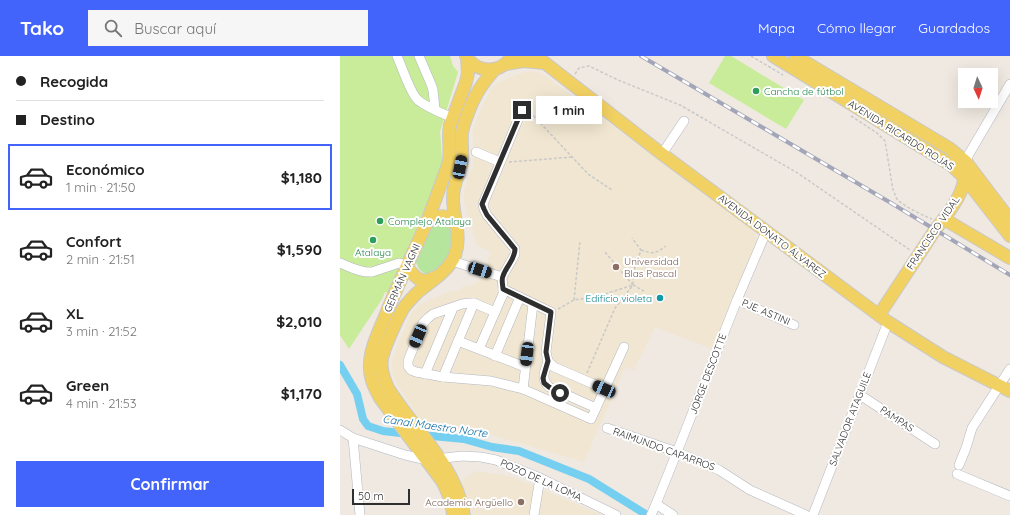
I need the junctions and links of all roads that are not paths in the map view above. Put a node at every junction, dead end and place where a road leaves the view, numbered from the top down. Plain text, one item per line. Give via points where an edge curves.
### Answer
1 (397, 56) edge
2 (419, 56) edge
3 (773, 56) edge
4 (795, 56) edge
5 (467, 57) edge
6 (541, 60) edge
7 (504, 63) edge
8 (1010, 84) edge
9 (435, 109) junction
10 (522, 110) road end
11 (453, 118) junction
12 (684, 121) dead end
13 (476, 152) dead end
14 (662, 154) junction
15 (500, 162) junction
16 (966, 162) junction
17 (964, 177) junction
18 (1010, 220) edge
19 (943, 221) junction
20 (426, 222) junction
21 (456, 225) junction
22 (766, 232) junction
23 (1010, 236) edge
24 (1010, 258) edge
25 (452, 261) junction
26 (340, 263) edge
27 (407, 267) junction
28 (439, 276) junction
29 (502, 277) junction
30 (503, 289) junction
31 (520, 297) junction
32 (737, 300) junction
33 (474, 303) junction
34 (533, 304) junction
35 (453, 308) junction
36 (495, 312) junction
37 (883, 319) junction
38 (794, 325) dead end
39 (458, 341) junction
40 (624, 347) dead end
41 (479, 349) junction
42 (496, 356) junction
43 (548, 361) junction
44 (525, 367) junction
45 (1010, 369) edge
46 (425, 374) junction
47 (443, 377) junction
48 (999, 386) junction
49 (523, 389) junction
50 (604, 389) junction
51 (1010, 391) edge
52 (860, 395) junction
53 (596, 408) junction
54 (608, 428) dead end
55 (340, 430) edge
56 (353, 438) junction
57 (935, 444) dead end
58 (422, 445) junction
59 (677, 452) junction
60 (439, 459) junction
61 (427, 460) junction
62 (540, 478) junction
63 (1010, 496) edge
64 (653, 510) edge
65 (360, 515) edge
66 (454, 515) edge
67 (464, 515) edge
68 (534, 515) edge
69 (616, 515) edge
70 (673, 515) edge
71 (806, 515) edge
72 (812, 515) edge

1 - 9 street via 417,100
2 - 9 street via 433,90
3 - 17 main road, AVENIDA RICARDO ROJAS via 943,159
4 - 16 main road, AVENIDA RICARDO ROJAS via 939,142
5 - 7 main road, AVENIDA DONATO ÁLVAREZ via 480,68 487,70
5 - 11 main road, GERMÁN VAGNI via 466,82
6 - 7 main road, AVENIDA DONATO ÁLVAREZ
6 - 14 main road, AVENIDA DONATO ÁLVAREZ
7 - 21 main road, GERMÁN VAGNI via 478,90 462,127 462,159 453,197
8 - 16 street, FRANCISCO VIDAL
9 - 11 street
10 - 15 street
11 - 20 main road, GERMÁN VAGNI via 448,132 450,158
12 - 14 street
13 - 15 street
14 - 22 main road, AVENIDA DONATO ÁLVAREZ
15 - 29 street via 482,204 487,215 515,249 515,254
16 - 17 main road, FRANCISCO VIDAL
16 - 18 main road, AVENIDA RICARDO ROJAS
17 - 19 main road, FRANCISCO VIDAL via 960,192
17 - 23 main road, AVENIDA RICARDO ROJAS
19 - 24 main road
19 - 37 main road, FRANCISCO VIDAL via 918,256
20 - 21 main road via 440,216 448,217
20 - 27 main road, GERMÁN VAGNI
21 - 25 main road, GERMÁN VAGNI via 458,244
22 - 32 street, JORGE DESCOTTE
22 - 37 main road, AVENIDA DONATO ÁLVAREZ
25 - 28 main road, GERMÁN VAGNI
25 - 29 street
26 - 27 street via 363,272 372,272 399,263
27 - 28 main road via 421,280 431,280
27 - 58 main road, GERMÁN VAGNI via 372,352 371,379 380,398 399,423
28 - 58 main road, GERMÁN VAGNI via 405,306 382,359 385,382 411,420
29 - 30 street
30 - 31 street
30 - 36 street
31 - 34 street
31 - 42 street
32 - 38 street, PJE. ASTINI
32 - 59 street, JORGE DESCOTTE
33 - 35 street
33 - 36 street
33 - 39 street
34 - 43 street via 551,312 546,352
34 - 44 street
35 - 46 street
35 - 46 street via 433,314 424,323 408,366 410,370
36 - 41 street
37 - 48 main road, AVENIDA DONATO ÁLVAREZ via 943,357
37 - 52 street, SALVADOR ATAGUILE
39 - 41 street
39 - 47 street
40 - 50 street
41 - 42 street
42 - 44 street
43 - 50 street via 554,367
43 - 53 street via 544,383
44 - 49 street
45 - 48 street
46 - 47 street
47 - 49 street via 491,381
48 - 51 main road, AVENIDA DONATO ÁLVAREZ
48 - 63 street via 972,428 958,470
49 - 53 street via 591,419
50 - 53 street
52 - 57 street, PAMPAS
52 - 72 street, SALVADOR ATAGUILE
54 - 59 street, RAIMUNDO CAPARROS
55 - 56 street, POZO DE LA LOMA
56 - 61 street, POZO DE LA LOMA
56 - 65 street
58 - 60 main road
58 - 61 main road
59 - 64 street, JORGE DESCOTTE
59 - 71 street, RAIMUNDO CAPARROS via 719,470 750,490
60 - 61 street, POZO DE LA LOMA
60 - 62 street, POZO DE LA LOMA via 481,457 502,462
60 - 67 main road via 455,483
61 - 66 main road via 446,488
62 - 68 street
62 - 69 street, POZO DE LA LOMA
64 - 70 street

